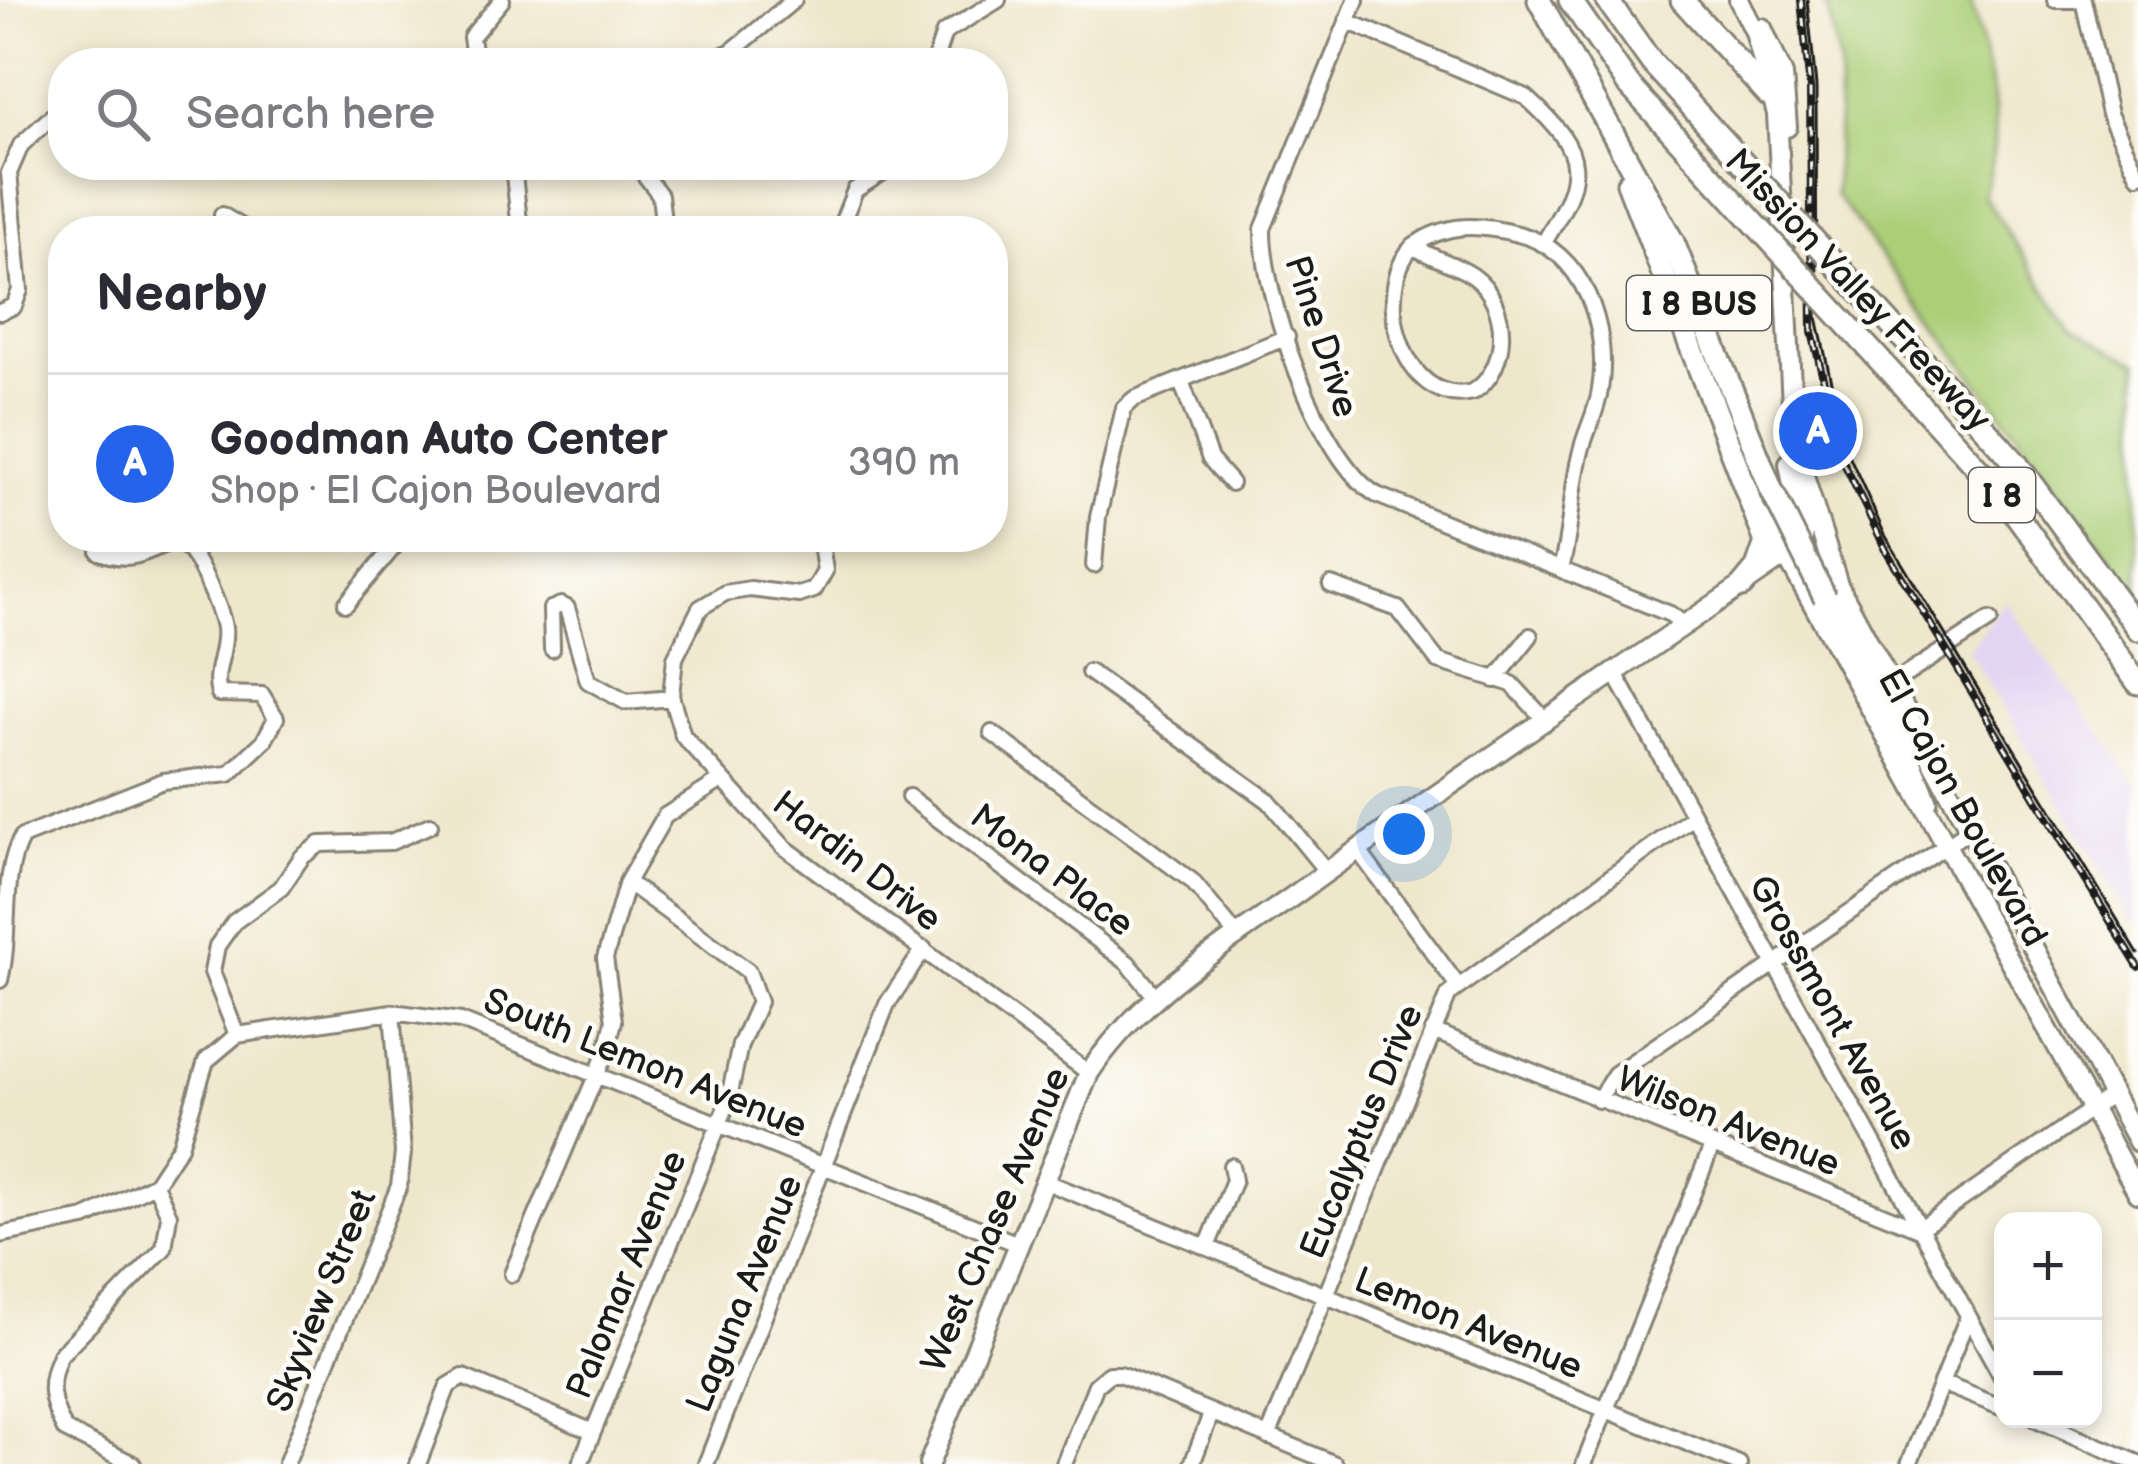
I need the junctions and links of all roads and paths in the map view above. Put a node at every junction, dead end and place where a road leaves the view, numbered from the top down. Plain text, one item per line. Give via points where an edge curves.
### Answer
1 (502, 0) edge
2 (794, 0) edge
3 (998, 0) edge
4 (1356, 0) edge
5 (1539, 0) edge
6 (1570, 0) edge
7 (1607, 0) edge
8 (1682, 0) edge
9 (2055, 0) edge
10 (1740, 1) edge
11 (1347, 21) junction
12 (473, 48) edge
13 (736, 48) edge
14 (939, 48) edge
15 (1768, 95) junction
16 (48, 121) edge
17 (1779, 154) junction
18 (2138, 175) edge
19 (515, 180) edge
20 (649, 180) edge
21 (871, 180) edge
22 (518, 216) edge
23 (662, 216) edge
24 (845, 216) edge
25 (1543, 244) junction
26 (1413, 246) junction
27 (0, 311) edge
28 (1287, 337) junction
29 (1181, 381) junction
30 (1794, 444) junction
31 (1231, 483) dead end
32 (1760, 489) junction
33 (1812, 507) junction
34 (104, 552) edge
35 (150, 552) edge
36 (193, 552) edge
37 (389, 552) edge
38 (822, 552) edge
39 (1786, 555) junction
40 (1094, 565) dead end
41 (1561, 569) junction
42 (1331, 585) dead end
43 (1742, 586) junction
44 (1831, 592) junction
45 (346, 604) dead end
46 (1990, 620) dead end
47 (1685, 625) junction
48 (2138, 629) edge
49 (1530, 636) dead end
50 (552, 649) dead end
51 (1089, 672) dead end
52 (1615, 673) junction
53 (1495, 680) junction
54 (2138, 683) edge
55 (1890, 686) junction
56 (672, 698) junction
57 (1546, 721) junction
58 (992, 734) dead end
59 (720, 781) junction
60 (909, 796) dead end
61 (1926, 801) junction
62 (1693, 817) junction
63 (430, 825) dead end
64 (1969, 830) junction
65 (1949, 843) junction
66 (1358, 850) junction
67 (1327, 872) junction
68 (626, 882) junction
69 (1238, 937) junction
70 (924, 949) junction
71 (1773, 963) junction
72 (0, 980) edge
73 (1458, 986) junction
74 (1155, 996) junction
75 (392, 1012) junction
76 (1433, 1031) junction
77 (237, 1035) junction
78 (596, 1073) junction
79 (1089, 1073) junction
80 (2112, 1095) junction
81 (1598, 1100) junction
82 (2092, 1108) junction
83 (719, 1123) junction
84 (2138, 1142) edge
85 (1712, 1146) junction
86 (1231, 1166) dead end
87 (827, 1168) junction
88 (1044, 1181) junction
89 (155, 1184) junction
90 (2138, 1193) edge
91 (1919, 1229) junction
92 (0, 1235) edge
93 (1018, 1244) junction
94 (1208, 1247) junction
95 (512, 1274) dead end
96 (1325, 1296) junction
97 (1968, 1316) junction
98 (1994, 1363) edge
99 (1941, 1383) junction
100 (1994, 1404) edge
101 (1606, 1410) junction
102 (1211, 1414) junction
103 (2057, 1428) edge
104 (593, 1432) junction
105 (1268, 1437) junction
106 (1324, 1462) edge
107 (127, 1463) edge
108 (2138, 1463) edge
109 (286, 1464) edge
110 (418, 1464) edge
111 (580, 1464) edge
112 (706, 1464) edge
113 (929, 1464) edge
114 (1064, 1464) edge
115 (1192, 1464) edge
116 (1584, 1464) edge
117 (1739, 1464) edge
118 (1909, 1464) edge

1 - 12 street via 471,37
2 - 13 street
3 - 14 street via 944,33
4 - 11 street, Pine Drive
5 - 32 highway, I 8 BUS via 1690,281
6 - 54 highway, Mission Valley Freeway / I 8, bridge via 1628,84 2002,495
7 - 48 highway, Mission Valley Freeway / I 8, bridge via 1652,63 2016,463
8 - 15 highway
9 - 18 street via 2083,0 2109,114
10 - 15 main road, El Cajon Boulevard
10 - 17 main road, El Cajon Boulevard via 1766,33 1783,74 1789,115
11 - 25 street via 1526,97 1542,111 1577,169 1575,192
11 - 28 street, Pine Drive via 1263,229
15 - 17 main road, El Cajon Boulevard / I 8 BUS via 1778,114
16 - 27 street via 14,154 9,173 20,290 14,306
17 - 30 main road, El Cajon Boulevard / I 8 BUS
19 - 22 street
20 - 23 street
21 - 24 street via 855,190
25 - 26 street via 1459,226
25 - 41 street via 1582,284 1602,358
26 - 26 street via 1395,278 1399,340 1410,362 1442,388 1473,392 1499,358 1493,302 1474,277
28 - 29 street
28 - 41 street, Pine Drive via 1324,439 1360,485
29 - 31 street via 1210,459
29 - 40 street via 1124,408
30 - 33 main road, El Cajon Boulevard / I 8 BUS
30 - 39 main road, El Cajon Boulevard via 1798,512
32 - 39 highway
32 - 43 highway via 1766,542
32 - 44 highway, I 8 BUS, bridge
33 - 39 main road via 1802,541
33 - 44 main road, El Cajon Boulevard / I 8 BUS
34 - 35 street via 135,559
36 - 72 street via 224,628 219,694 262,695 276,718 229,774 163,781 22,837 1,877
37 - 45 street
38 - 56 street via 825,571 814,590 738,591 700,608 675,658
39 - 43 main road, West Chase Avenue
39 - 44 main road via 1809,556
39 - 61 main road, El Cajon Boulevard
41 - 47 street, Pine Drive
42 - 53 street via 1398,610 1438,662
43 - 47 main road, West Chase Avenue
44 - 55 main road, El Cajon Boulevard / I 8 BUS
44 - 61 highway, I 8 BUS
46 - 55 street
47 - 52 main road, West Chase Avenue
49 - 53 street
50 - 56 street via 551,609 561,605 588,681 626,702
51 - 67 street via 1269,801
52 - 57 main road, West Chase Avenue
52 - 62 street, Grossmont Avenue
53 - 57 street via 1523,691
55 - 64 main road, El Cajon Boulevard / I 8 BUS
56 - 59 street, Hardin Drive via 682,736
57 - 66 main road, West Chase Avenue
58 - 69 street via 1192,881
59 - 68 street via 665,815
59 - 70 street, Hardin Drive via 784,847
60 - 74 street, Mona Place via 1128,963
61 - 65 main road, El Cajon Boulevard / I 8 BUS
62 - 71 street, Grossmont Avenue
62 - 73 street, Eucalyptus Drive
63 - 77 street via 391,842 320,844 281,888 234,922 212,971
64 - 65 street
64 - 80 main road, El Cajon Boulevard / I 8 BUS
65 - 71 street
65 - 82 main road, El Cajon Boulevard / I 8 BUS
66 - 67 main road, West Chase Avenue
66 - 73 street
67 - 69 main road, West Chase Avenue
68 - 78 street via 605,958 614,1021
68 - 83 street, Palomar Avenue via 748,971 759,1002
69 - 74 main road, West Chase Avenue
70 - 79 street, Hardin Drive
70 - 87 street, Laguna Avenue via 887,1004
71 - 81 street via 1615,1074
71 - 91 street, Grossmont Avenue
73 - 76 street, Eucalyptus Drive
74 - 79 main road, West Chase Avenue
75 - 77 street, South Lemon Avenue
75 - 78 street, South Lemon Avenue via 461,1021
75 - 109 street, Skyview Street via 399,1186
76 - 81 street, Wilson Avenue
76 - 96 street, Eucalyptus Drive
77 - 89 street via 206,1061 180,1146
78 - 83 street, South Lemon Avenue
78 - 95 street
79 - 88 main road, West Chase Avenue
80 - 82 street
80 - 84 main road, El Cajon Boulevard / I 8 BUS
81 - 85 street, Wilson Avenue
82 - 90 main road, El Cajon Boulevard / I 8 BUS
82 - 91 street
83 - 87 street, South Lemon Avenue
83 - 104 street, Palomar Avenue
85 - 91 street, Wilson Avenue
85 - 101 street
86 - 94 street via 1234,1180
87 - 93 street, South Lemon Avenue
87 - 112 street, Laguna Avenue
88 - 93 main road, West Chase Avenue
88 - 94 street, Lemon Avenue
89 - 92 street via 86,1219
89 - 107 street via 169,1215 164,1248 60,1355 51,1376 65,1430
91 - 97 street, Grossmont Avenue
93 - 113 main road, West Chase Avenue
94 - 96 street, Lemon Avenue
96 - 101 street, Lemon Avenue
96 - 105 street, Eucalyptus Drive
97 - 98 street, Grossmont Avenue
97 - 99 street
99 - 100 street
99 - 118 street
101 - 116 street
101 - 117 street, Lemon Avenue
102 - 105 street
102 - 114 street via 1109,1374 1096,1385
102 - 115 street
103 - 108 street
104 - 110 street via 463,1377 448,1386
104 - 111 street, Palomar Avenue
105 - 106 street

